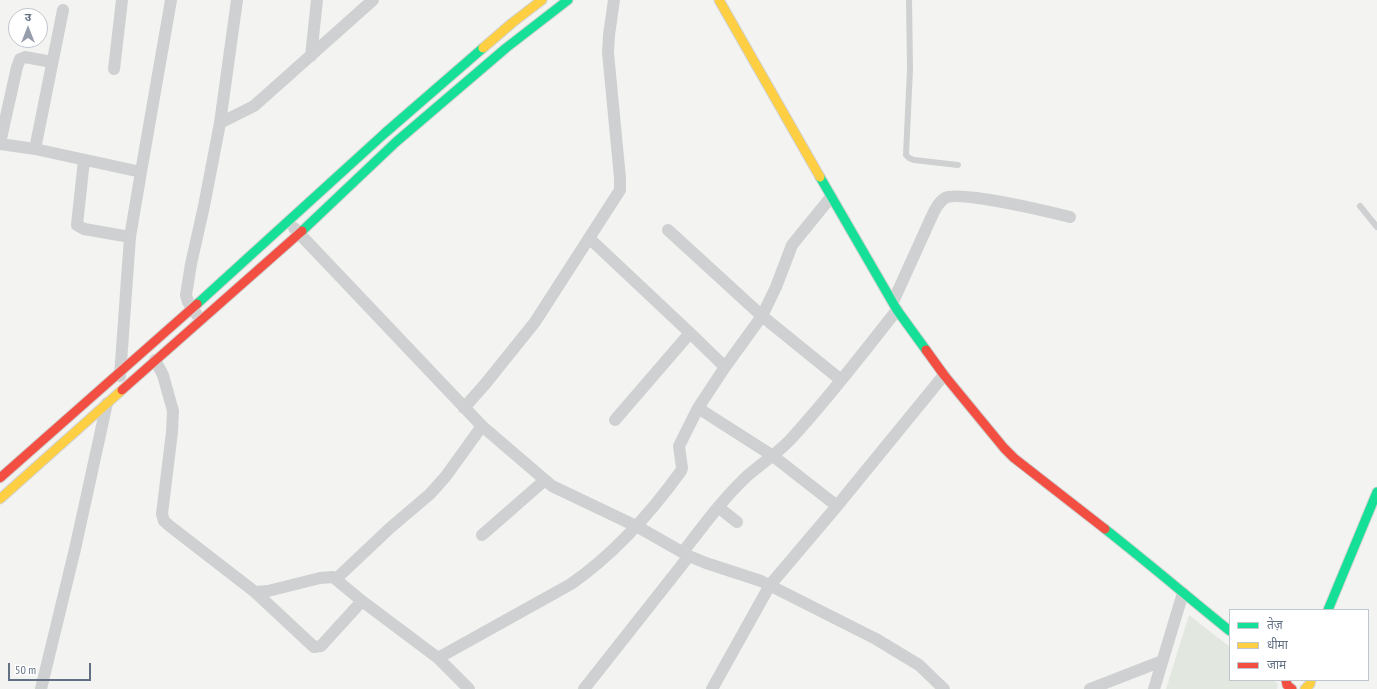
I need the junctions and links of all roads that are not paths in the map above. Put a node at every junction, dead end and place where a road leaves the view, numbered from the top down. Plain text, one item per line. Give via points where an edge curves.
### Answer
1 (122, 0) edge
2 (171, 0) edge
3 (237, 0) edge
4 (317, 0) edge
5 (373, 0) edge
6 (542, 0) edge
7 (568, 0) edge
8 (614, 0) edge
9 (719, 0) edge
10 (909, 0) edge
11 (62, 10) dead end
12 (312, 56) junction
13 (52, 62) junction
14 (114, 69) dead end
15 (220, 123) junction
16 (0, 143) edge
17 (35, 149) junction
18 (84, 160) junction
19 (958, 165) dead end
20 (142, 172) junction
21 (831, 197) junction
22 (1360, 206) dead end
23 (1070, 217) dead end
24 (287, 221) junction
25 (1377, 227) edge
26 (668, 230) dead end
27 (299, 234) junction
28 (130, 237) junction
29 (589, 238) junction
30 (895, 306) junction
31 (192, 309) junction
32 (762, 316) junction
33 (202, 319) junction
34 (690, 333) junction
35 (155, 360) junction
36 (725, 367) junction
37 (119, 374) junction
38 (944, 375) junction
39 (841, 380) junction
40 (108, 383) junction
41 (123, 390) junction
42 (107, 404) junction
43 (464, 408) junction
44 (698, 408) junction
45 (615, 420) dead end
46 (482, 426) junction
47 (774, 456) junction
48 (0, 478) edge
49 (544, 480) junction
50 (1377, 492) edge
51 (0, 499) edge
52 (837, 506) junction
53 (718, 507) junction
54 (737, 522) dead end
55 (638, 526) junction
56 (482, 535) dead end
57 (686, 554) junction
58 (336, 579) junction
59 (770, 585) junction
60 (255, 592) junction
61 (1183, 593) junction
62 (362, 601) junction
63 (1328, 609) edge
64 (1229, 630) edge
65 (438, 658) junction
66 (1162, 661) junction
67 (1286, 681) edge
68 (41, 689) edge
69 (469, 689) edge
70 (584, 689) edge
71 (712, 689) edge
72 (944, 689) edge
73 (1090, 689) edge
74 (1154, 689) edge
75 (1292, 689) edge

1 - 14 street
2 - 20 street
3 - 15 street
4 - 12 street
5 - 12 street
6 - 24 street via 397,122
7 - 27 street via 506,48 396,142
8 - 29 street via 608,53 620,186 618,194
9 - 21 street
10 - 19 lane via 910,69 906,155 914,160
11 - 13 street
12 - 15 street via 254,106
13 - 16 street via 24,57 20,59
13 - 17 street
15 - 31 street via 190,264 186,295
16 - 17 street
17 - 18 street
18 - 20 street
18 - 28 street via 77,225 84,229
20 - 28 street
21 - 30 street
21 - 32 street via 792,245
22 - 25 lane
23 - 30 street via 1020,205 952,196 944,198 931,218
24 - 27 street
24 - 31 street
26 - 32 street
27 - 33 street
27 - 43 street
28 - 37 street
29 - 34 street
29 - 43 street via 535,322
30 - 38 street
30 - 39 street
31 - 33 street
31 - 37 street
32 - 36 street
32 - 39 street
33 - 35 street
34 - 36 street
34 - 45 street
35 - 41 street
35 - 60 street via 163,374 173,410 162,514 164,521
36 - 44 street
37 - 40 street
37 - 41 street
38 - 52 street
38 - 61 street via 1014,458 1155,568
39 - 47 street
40 - 42 street
40 - 48 street
41 - 42 street
42 - 51 street
42 - 68 street
43 - 46 street
44 - 47 street
44 - 55 street via 679,446 681,472
46 - 49 street
46 - 58 street via 430,494
47 - 52 street
47 - 53 street via 747,477
49 - 55 street via 557,489
49 - 56 street
50 - 63 street
52 - 59 street
53 - 54 street
53 - 57 street
55 - 57 street
55 - 65 street via 589,572 571,584
57 - 59 street
57 - 70 street
58 - 60 street via 320,578
58 - 62 street
59 - 71 street
59 - 72 street via 876,639 919,665
60 - 62 street via 314,648 321,646
61 - 64 street
61 - 66 street
62 - 65 street
65 - 69 street
66 - 73 street
66 - 74 street
67 - 75 street

